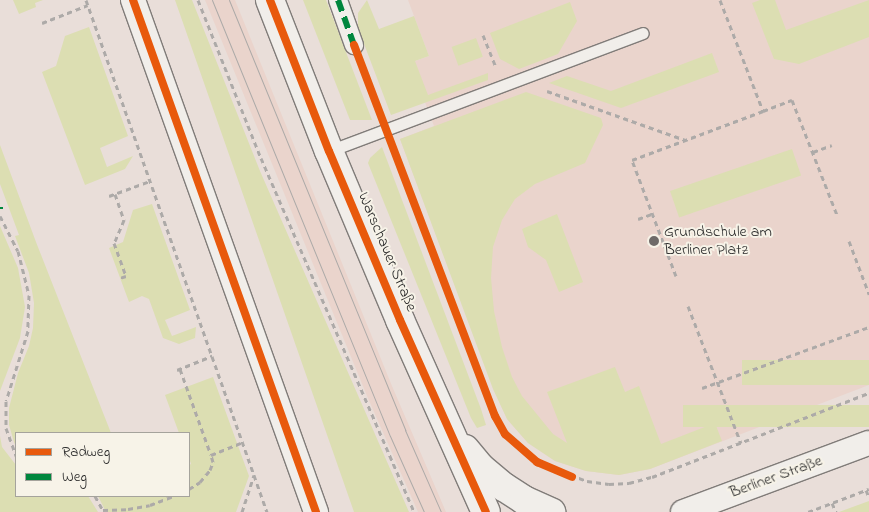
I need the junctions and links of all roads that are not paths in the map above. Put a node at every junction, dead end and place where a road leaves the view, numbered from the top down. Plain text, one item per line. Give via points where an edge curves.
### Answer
1 (133, 0) edge
2 (270, 0) edge
3 (338, 0) edge
4 (643, 33) dead end
5 (354, 45) road end
6 (329, 151) junction
7 (450, 429) junction
8 (869, 443) edge
9 (316, 512) edge
10 (486, 512) edge
11 (552, 512) edge
12 (683, 512) edge

1 - 9 street
2 - 6 street, Warschauer Straße
3 - 5 street
4 - 6 lane
6 - 7 street, Warschauer Straße
7 - 10 street, Warschauer Straße
7 - 11 street via 481,468 504,487
8 - 12 street, Berliner Straße

